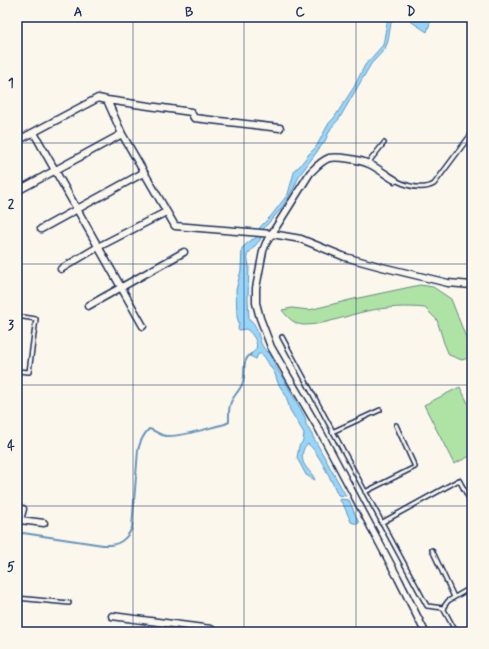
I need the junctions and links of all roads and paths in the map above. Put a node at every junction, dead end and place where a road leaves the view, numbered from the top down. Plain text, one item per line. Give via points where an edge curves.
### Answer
1 (107, 100) junction
2 (280, 128) dead end
3 (34, 133) junction
4 (472, 133) edge
5 (122, 134) junction
6 (17, 142) edge
7 (384, 143) dead end
8 (368, 164) junction
9 (56, 170) junction
10 (143, 172) junction
11 (395, 180) joint
12 (19, 190) dead end
13 (77, 210) junction
14 (166, 212) junction
15 (41, 229) dead end
16 (272, 234) junction
17 (98, 247) junction
18 (184, 252) dead end
19 (61, 269) dead end
20 (472, 285) edge
21 (121, 286) junction
22 (88, 306) dead end
23 (17, 316) edge
24 (143, 326) dead end
25 (282, 337) dead end
26 (17, 371) edge
27 (380, 410) dead end
28 (396, 425) dead end
29 (332, 432) junction
30 (365, 492) junction
31 (472, 504) edge
32 (23, 509) dead end
33 (18, 522) edge
34 (381, 523) junction
35 (44, 524) dead end
36 (432, 550) dead end
37 (472, 587) edge
38 (454, 597) junction
39 (17, 598) edge
40 (69, 603) dead end
41 (443, 608) junction
42 (112, 616) dead end
43 (214, 632) edge
44 (425, 632) edge
45 (456, 632) edge

1 - 2 street via 191,112 194,118
1 - 3 street via 98,98
1 - 5 street
3 - 6 street
3 - 9 street
4 - 11 lane via 434,184 428,188
5 - 9 street
5 - 10 street
7 - 8 lane
8 - 11 street
8 - 16 street via 343,158 329,158 318,164
9 - 12 street
9 - 13 street
10 - 13 street
10 - 14 street
13 - 15 street
13 - 17 street
14 - 16 street via 175,226
14 - 17 street
16 - 20 street via 301,239 345,257 382,267 448,283
16 - 44 street via 262,251 256,288 256,303 271,347 320,431
17 - 19 street
17 - 21 street
18 - 21 street
21 - 22 street
21 - 24 street
23 - 26 lane via 36,319 28,372
25 - 29 lane
27 - 29 lane
28 - 30 lane via 415,467
29 - 30 lane
30 - 34 lane
31 - 34 lane via 459,480
32 - 33 street
33 - 35 street
34 - 41 lane via 427,606
36 - 38 lane
37 - 38 lane
38 - 41 lane
39 - 40 lane
41 - 45 lane
42 - 43 street via 211,629

